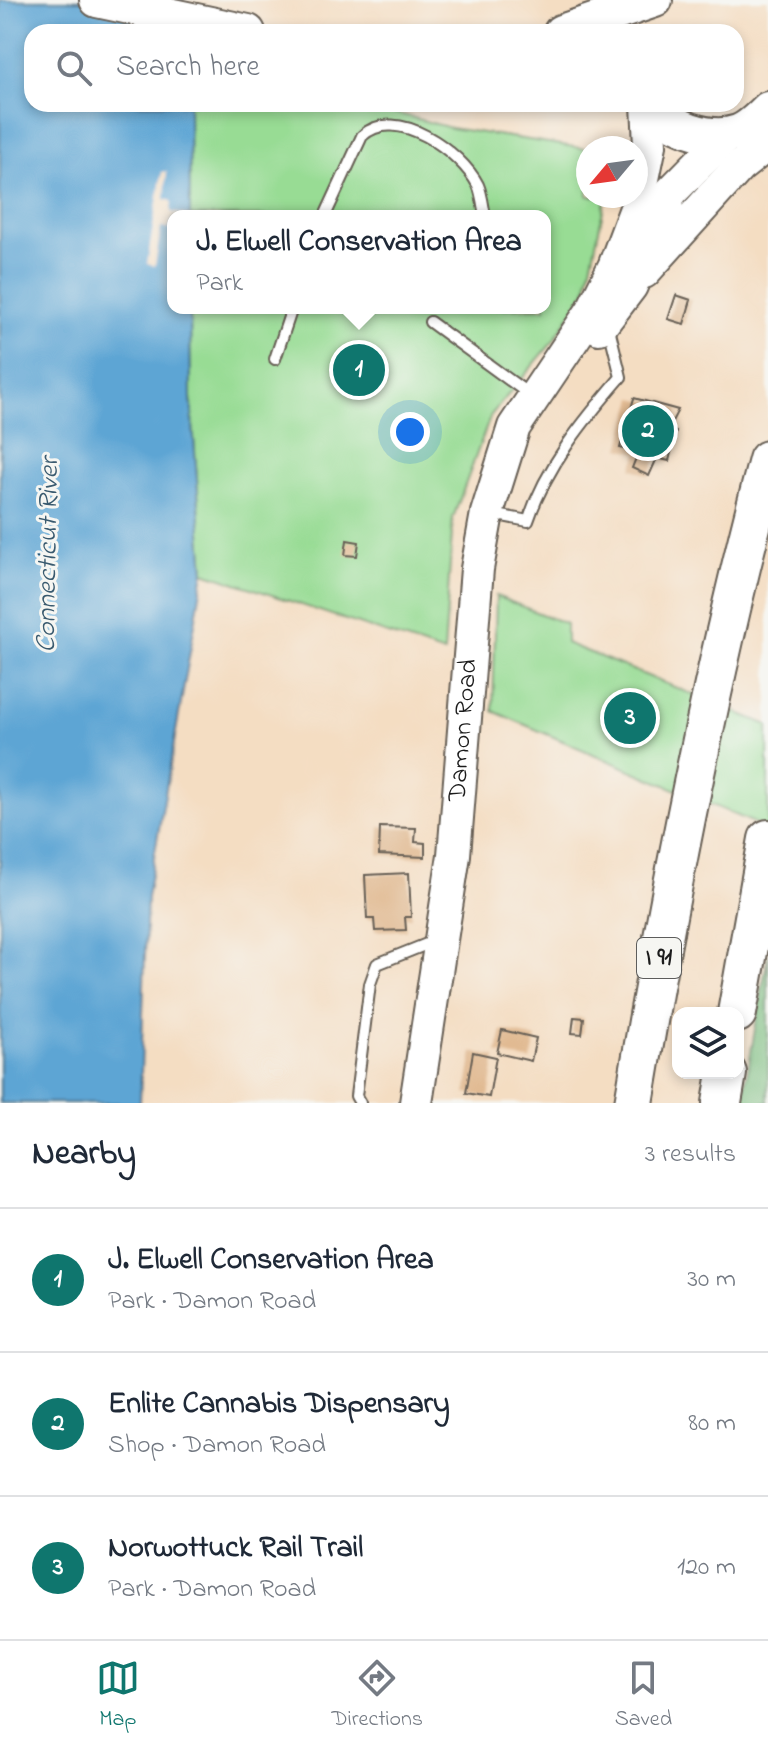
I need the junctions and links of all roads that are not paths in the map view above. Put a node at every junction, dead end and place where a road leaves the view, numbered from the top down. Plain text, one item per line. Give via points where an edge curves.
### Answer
1 (97, 0) edge
2 (655, 0) edge
3 (210, 24) edge
4 (584, 24) edge
5 (645, 24) edge
6 (768, 109) edge
7 (649, 112) edge
8 (659, 112) edge
9 (751, 135) edge
10 (328, 210) edge
11 (484, 210) edge
12 (290, 314) edge
13 (606, 320) junction
14 (430, 322) dead end
15 (275, 359) dead end
16 (553, 371) junction
17 (535, 398) junction
18 (768, 460) edge
19 (487, 513) junction
20 (767, 843) edge
21 (443, 938) junction
22 (738, 1007) edge
23 (726, 1079) edge
24 (360, 1103) edge
25 (416, 1103) edge
26 (634, 1103) edge
27 (722, 1103) edge

1 - 3 highway
2 - 4 highway
2 - 5 highway
6 - 9 highway
7 - 16 main road, Damon Road via 650,145 638,203 592,311
8 - 9 highway via 671,122 705,133
9 - 13 main road, Damon Road via 671,192 631,286
10 - 11 lane via 362,136 381,126 404,128 429,139 466,169 480,188
12 - 15 lane
13 - 16 main road, Damon Road
13 - 19 lane via 621,377 576,430 528,521
14 - 17 lane
16 - 17 main road, Damon Road
17 - 19 main road, Damon Road via 514,427
18 - 26 highway, I 91 via 714,674
19 - 21 main road, Damon Road via 477,569
20 - 22 highway
21 - 24 lane via 377,964 366,1012 356,1096
21 - 25 main road, Damon Road
23 - 27 highway

